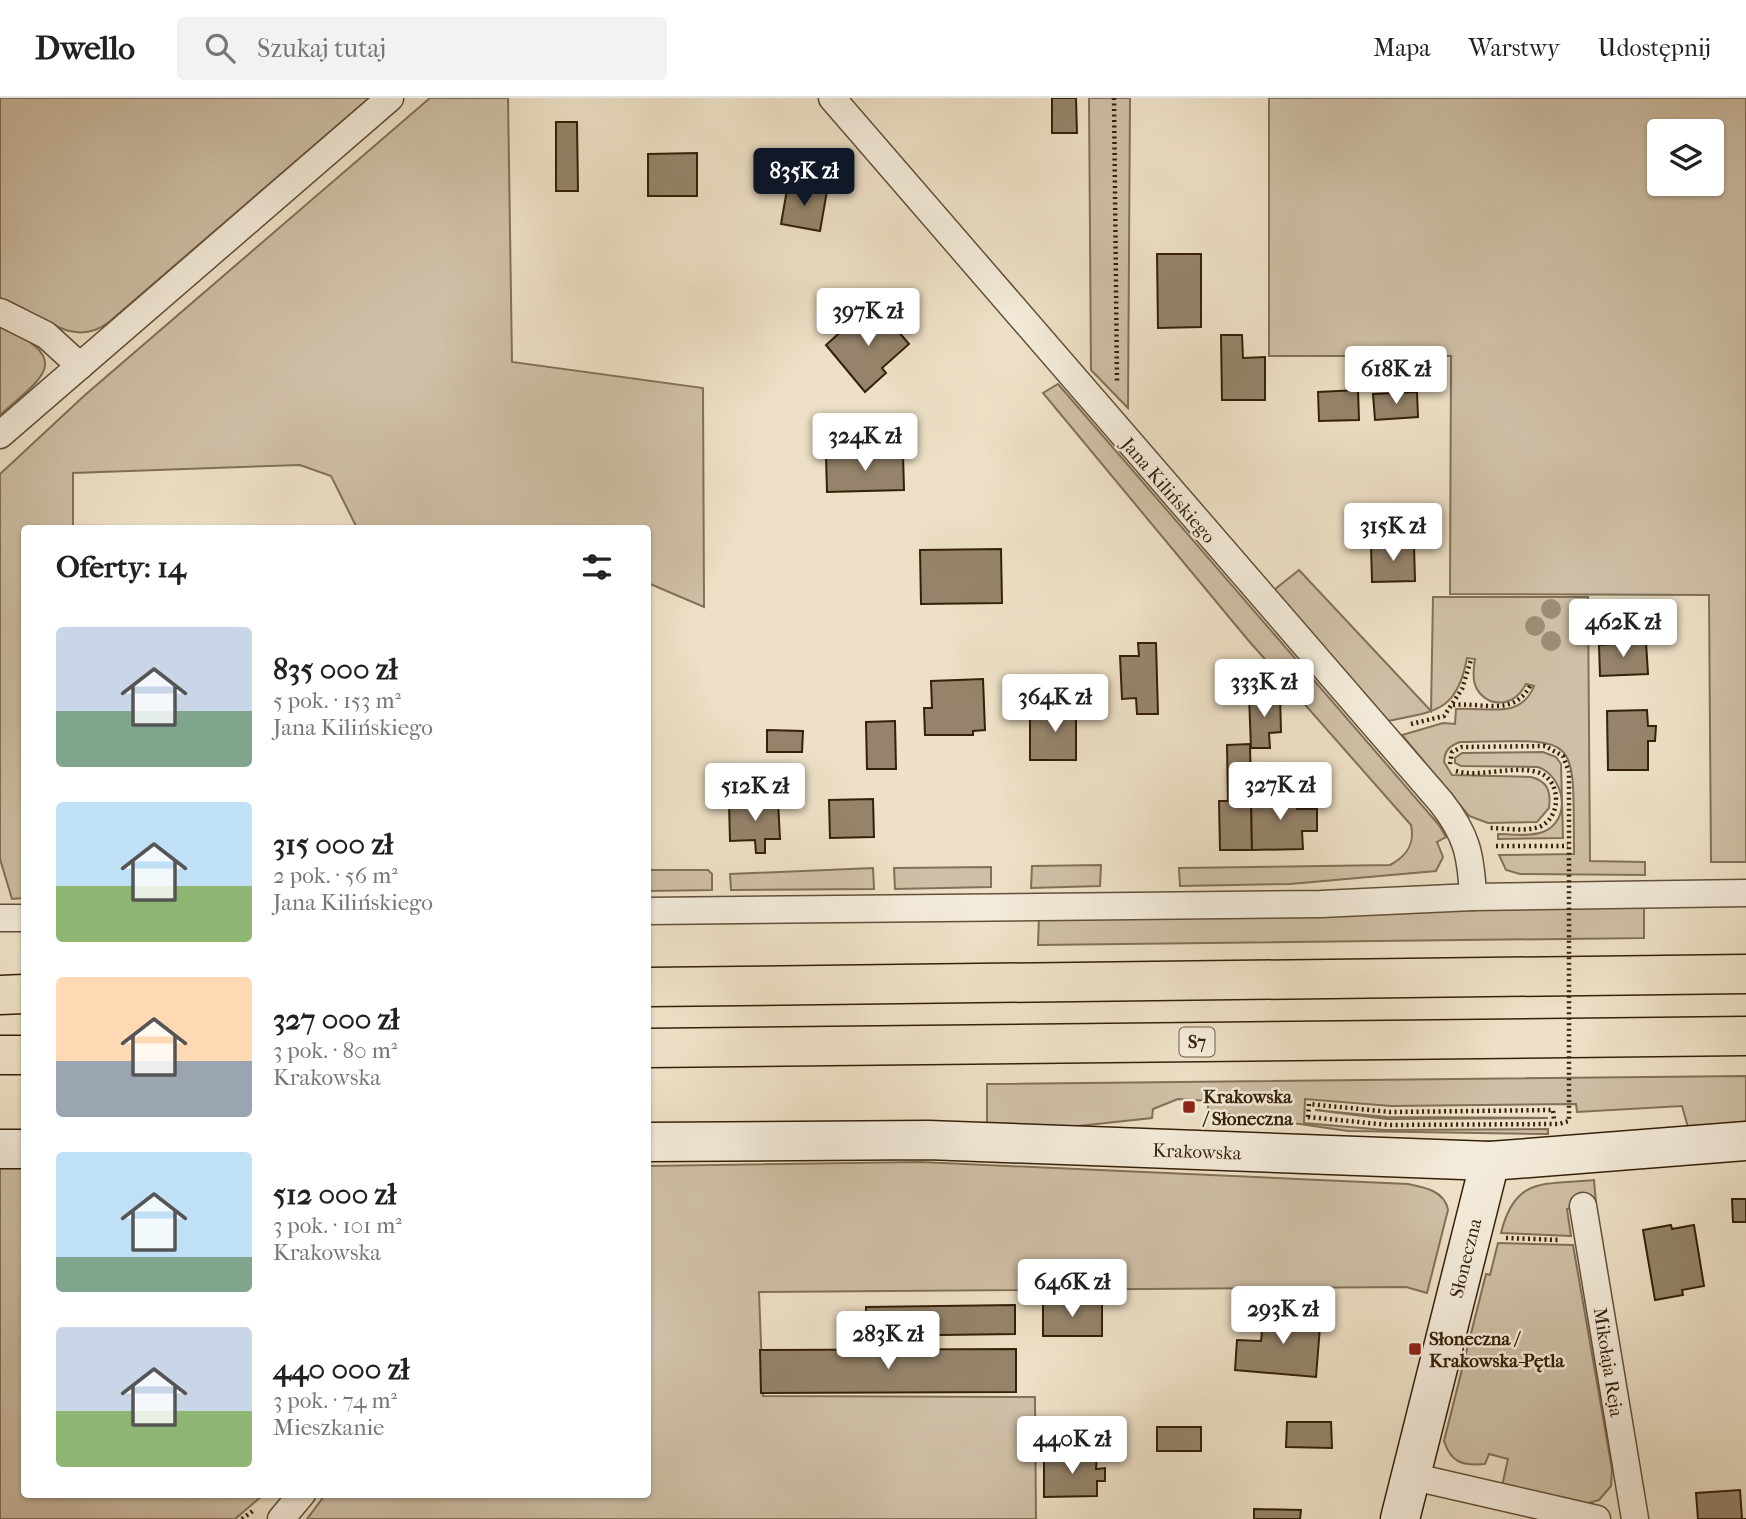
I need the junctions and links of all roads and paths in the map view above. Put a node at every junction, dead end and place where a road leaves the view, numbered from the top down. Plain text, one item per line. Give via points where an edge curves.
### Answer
1 (390, 98) edge
2 (832, 98) edge
3 (1114, 98) edge
4 (0, 312) edge
5 (79, 366) junction
6 (1117, 430) junction
7 (0, 435) edge
8 (1471, 660) dead end
9 (1530, 686) dead end
10 (1452, 705) junction
11 (1380, 732) junction
12 (1464, 836) junction
13 (1499, 846) dead end
14 (1568, 846) junction
15 (1746, 893) edge
16 (1474, 897) junction
17 (651, 911) edge
18 (0, 918) edge
19 (21, 918) edge
20 (1746, 974) edge
21 (651, 987) edge
22 (0, 995) edge
23 (21, 995) edge
24 (1746, 1036) edge
25 (651, 1048) edge
26 (0, 1055) edge
27 (21, 1055) edge
28 (1554, 1129) dead end
29 (651, 1142) edge
30 (1746, 1142) edge
31 (0, 1149) edge
32 (21, 1149) edge
33 (1490, 1161) junction
34 (1583, 1206) dead end
35 (1494, 1238) dead end
36 (1589, 1241) junction
37 (1410, 1476) junction
38 (299, 1498) edge
39 (281, 1519) edge
40 (1399, 1519) edge
41 (1597, 1519) edge
42 (1635, 1519) edge

1 - 5 street
2 - 6 street, Jana Kilińskiego
3 - 6 path
4 - 5 street via 39,330
5 - 7 street
6 - 11 street, Jana Kilińskiego
8 - 10 path
9 - 10 path via 1521,700 1508,706
10 - 11 path via 1444,716
11 - 12 street, Jana Kilińskiego
12 - 14 path, bridge via 1482,828 1539,826 1551,818 1556,793 1548,778 1532,771 1457,771 1451,766 1452,752 1462,747 1545,746 1557,751 1568,768
12 - 16 street, Jana Kilińskiego
13 - 14 path
14 - 28 path, bridge via 1569,1121 1559,1124 1389,1125 1308,1117 1309,1104 1390,1111 1553,1110
15 - 16 street
16 - 17 street via 1321,904
18 - 19 street
20 - 21 highway
22 - 23 highway
24 - 25 highway, S7
26 - 27 highway
29 - 33 street, Krakowska via 917,1140
30 - 33 street, Krakowska
31 - 32 street
33 - 37 street, Słoneczna
34 - 36 street, Mikołaja Reja
35 - 36 path
36 - 42 street, Mikołaja Reja
37 - 40 street, Słoneczna
37 - 41 street
38 - 39 street

